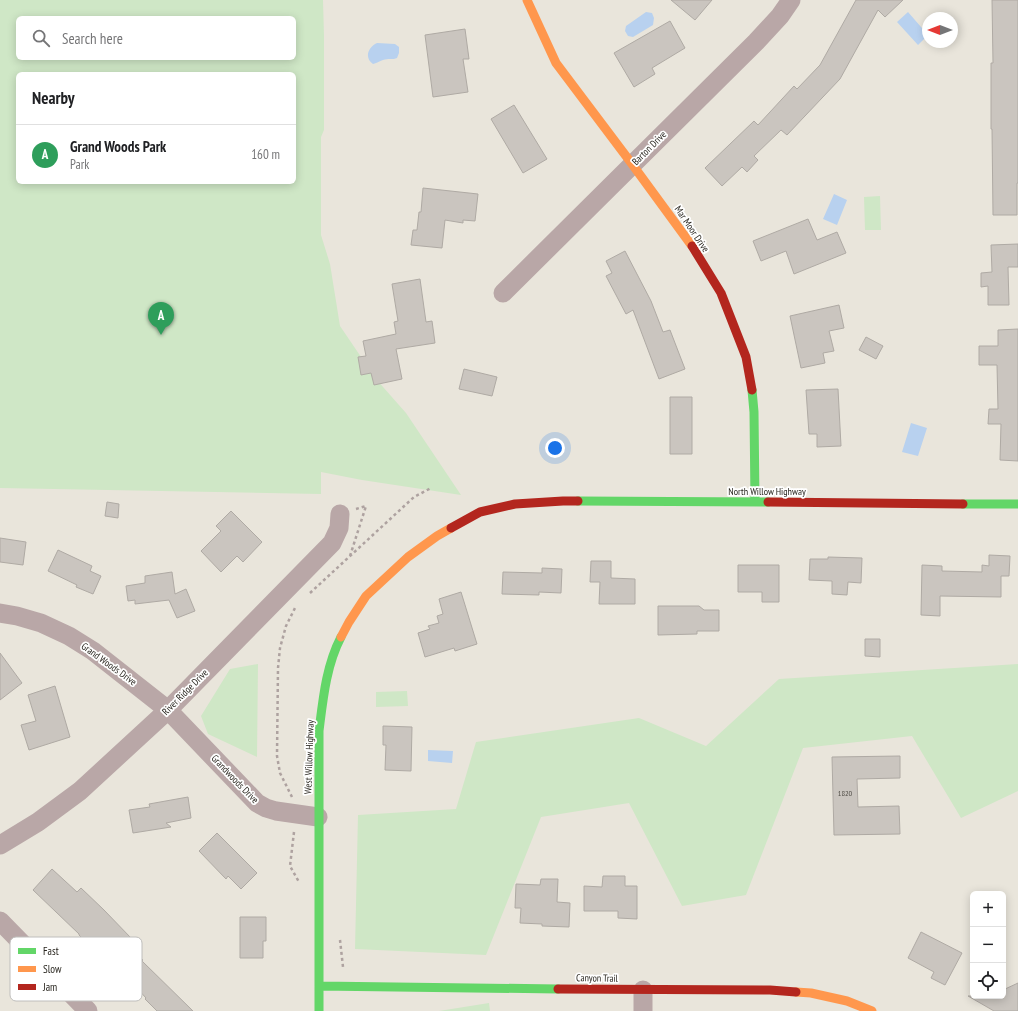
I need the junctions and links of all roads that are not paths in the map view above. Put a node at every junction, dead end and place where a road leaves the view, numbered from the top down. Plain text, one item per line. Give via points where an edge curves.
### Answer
1 (527, 0) edge
2 (791, 0) edge
3 (632, 164) junction
4 (503, 293) dead end
5 (755, 502) junction
6 (515, 504) joint
7 (1018, 504) edge
8 (340, 514) dead end
9 (0, 613) edge
10 (168, 710) junction
11 (318, 817) junction
12 (0, 845) edge
13 (0, 922) edge
14 (15, 937) edge
15 (319, 986) junction
16 (643, 990) junction
17 (78, 1001) edge
18 (88, 1011) edge
19 (319, 1011) edge
20 (643, 1011) edge
21 (872, 1011) edge

1 - 3 street, Mar Moor Drive via 556,63
2 - 3 street, Barton Drive via 756,42
3 - 4 street, Barton Drive
3 - 5 street, Mar Moor Drive via 687,239 721,293 744,350 753,405
5 - 6 street, North Willow Highway via 563,501
5 - 7 street, North Willow Highway
6 - 11 street, West Willow Highway via 480,512 437,536 366,596 349,622 336,647 325,686 319,731
8 - 10 street, River Ridge Drive via 339,528 332,543
9 - 10 street, Grand Woods Drive via 41,623 75,640 99,655
10 - 11 street, Grandwoods Drive via 257,803 276,811
10 - 12 street, River Ridge Drive via 80,791 38,822
11 - 15 street, West Willow Highway
13 - 14 street
15 - 16 street, Canyon Trail
15 - 19 street, West Willow Highway
16 - 20 street
16 - 21 street, Canyon Trail via 812,992
17 - 18 street

